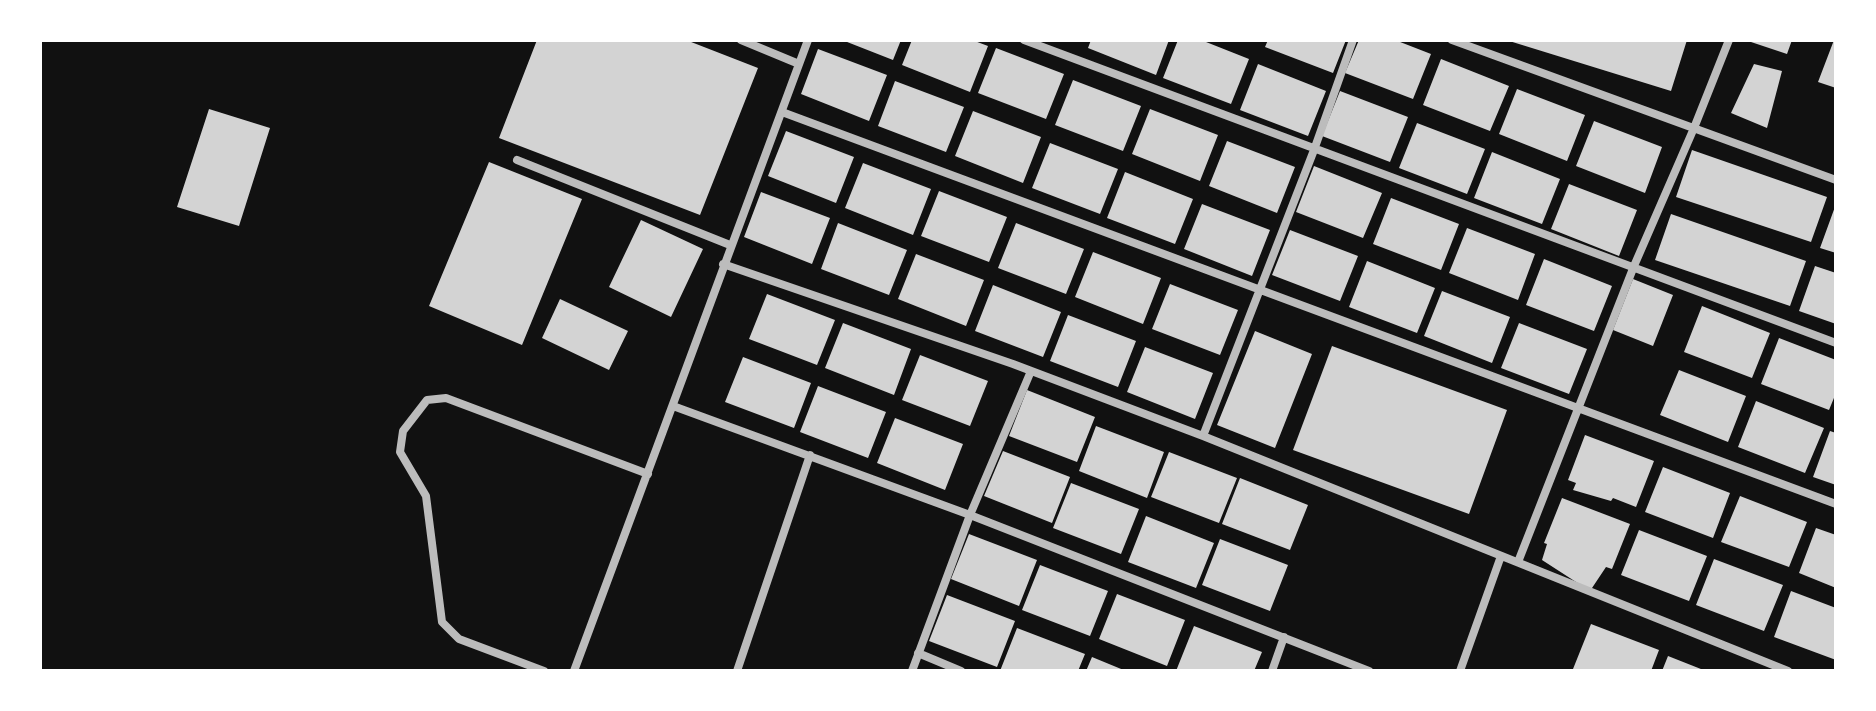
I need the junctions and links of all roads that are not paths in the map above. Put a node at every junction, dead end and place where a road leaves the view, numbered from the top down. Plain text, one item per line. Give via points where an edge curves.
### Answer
1 (741, 40) edge
2 (808, 40) edge
3 (1024, 40) edge
4 (1353, 40) edge
5 (1452, 40) edge
6 (1729, 40) edge
7 (799, 64) junction
8 (782, 112) junction
9 (1694, 128) junction
10 (1314, 150) junction
11 (517, 160) dead end
12 (1836, 180) edge
13 (730, 245) junction
14 (723, 264) junction
15 (1634, 266) junction
16 (1257, 291) junction
17 (1836, 343) edge
18 (1031, 371) junction
19 (673, 406) junction
20 (1576, 410) junction
21 (1203, 436) junction
22 (810, 455) junction
23 (648, 474) junction
24 (1836, 504) edge
25 (970, 515) junction
26 (1501, 556) junction
27 (1518, 562) junction
28 (1284, 637) junction
29 (918, 653) junction
30 (544, 671) edge
31 (574, 671) edge
32 (737, 671) edge
33 (912, 671) edge
34 (961, 671) edge
35 (1272, 671) edge
36 (1369, 671) edge
37 (1460, 671) edge
38 (1788, 671) edge

1 - 7 street
2 - 7 street
3 - 10 street
4 - 10 street
5 - 9 street
6 - 9 street
7 - 8 street
8 - 13 street
8 - 16 street
9 - 12 street
9 - 15 street
10 - 15 street
10 - 16 street
11 - 13 street
13 - 14 street
14 - 18 street
14 - 19 street
15 - 17 street
15 - 20 street
16 - 20 street
16 - 21 street
18 - 21 street
18 - 25 street
19 - 22 street
19 - 23 street
20 - 24 street
20 - 27 street
21 - 26 street
22 - 25 street
22 - 32 street
23 - 30 street via 446,398 427,400 403,431 400,452 426,496 442,622 459,639
23 - 31 street
25 - 28 street
25 - 29 street
26 - 27 street
26 - 37 street
27 - 38 street
28 - 35 street
28 - 36 street
29 - 33 street
29 - 34 street

